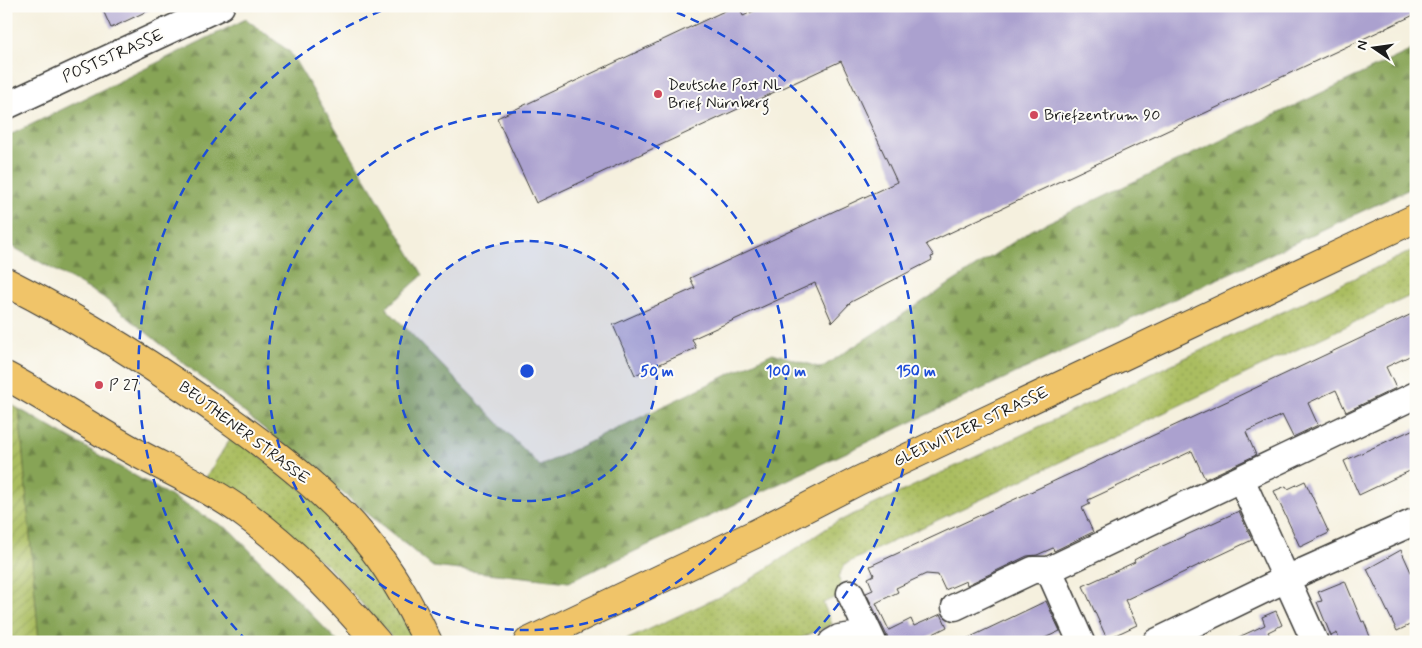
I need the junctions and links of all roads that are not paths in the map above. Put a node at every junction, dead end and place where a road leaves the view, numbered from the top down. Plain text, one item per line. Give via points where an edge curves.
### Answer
1 (221, 6) edge
2 (6, 106) edge
3 (1416, 218) edge
4 (6, 282) edge
5 (6, 376) edge
6 (1416, 395) edge
7 (1241, 479) junction
8 (1416, 520) edge
9 (1049, 570) junction
10 (1286, 579) junction
11 (850, 593) dead end
12 (955, 607) dead end
13 (871, 638) edge
14 (377, 642) edge
15 (428, 642) edge
16 (528, 642) edge
17 (832, 642) edge
18 (1081, 642) edge
19 (1156, 642) edge
20 (1315, 642) edge

1 - 2 street, POSTSTRASSE
3 - 16 main road, GLEIWITZER STRASSE via 858,481
4 - 15 main road, BEUTHENER STRASSE via 95,330 162,372 297,471 331,501 365,539 403,593
5 - 14 main road via 214,493 246,515 312,573
6 - 7 street
7 - 9 street
7 - 10 street
8 - 10 street
9 - 12 street via 1034,570
9 - 18 street
10 - 19 street
10 - 20 street
11 - 13 street
13 - 17 street via 840,638

